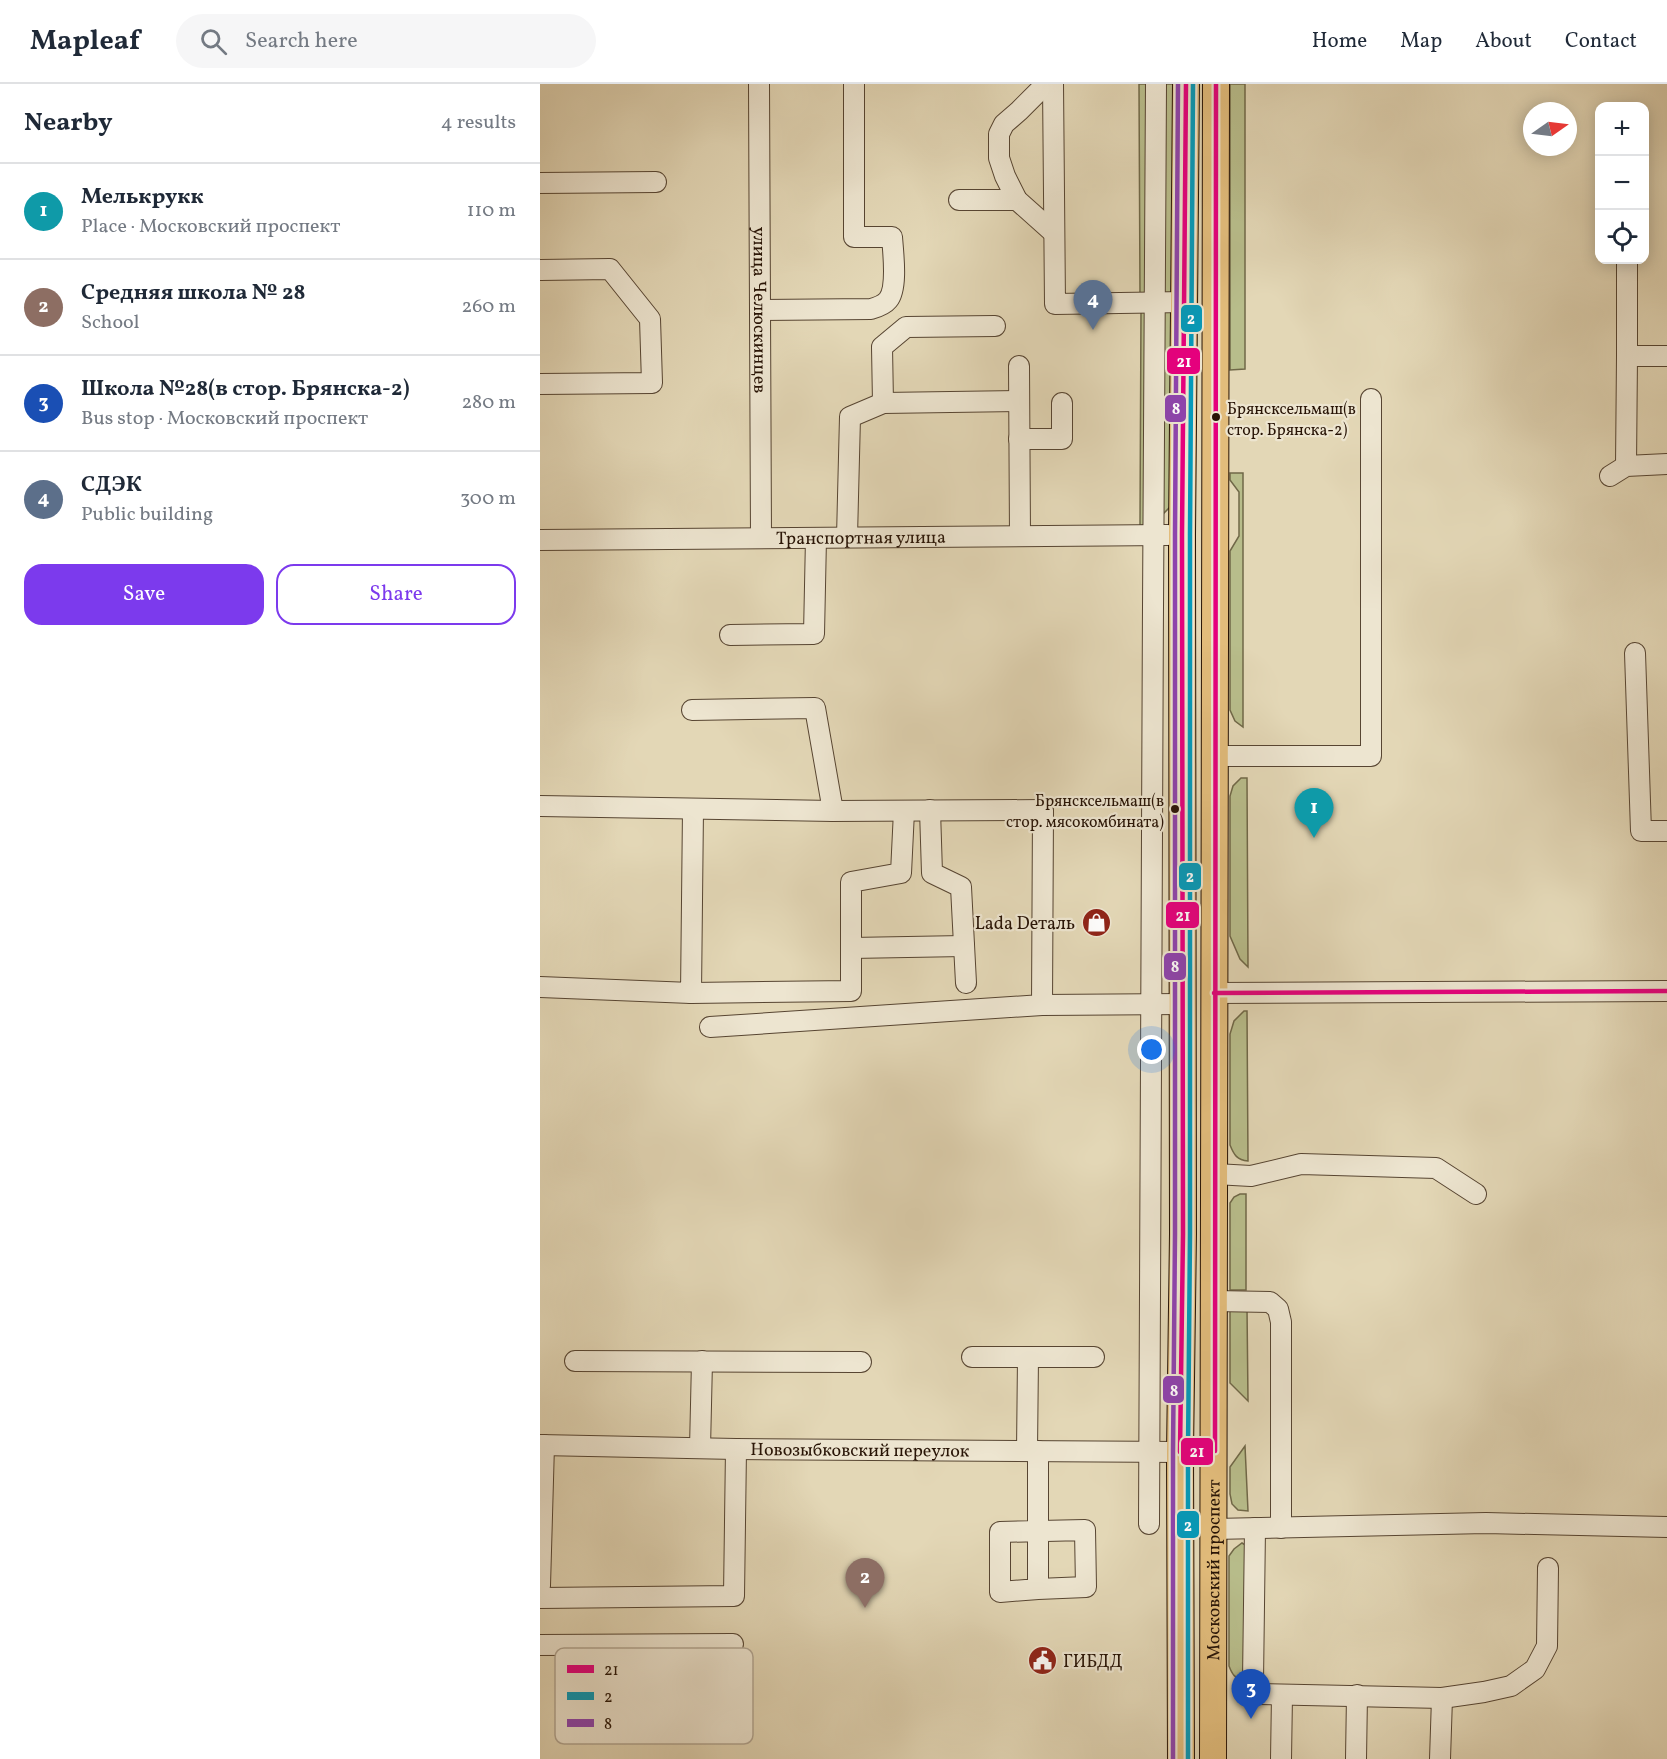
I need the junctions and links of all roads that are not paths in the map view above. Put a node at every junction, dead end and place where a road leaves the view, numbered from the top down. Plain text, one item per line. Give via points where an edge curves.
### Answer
1 (759, 84) edge
2 (854, 84) edge
3 (1046, 84) edge
4 (1053, 84) edge
5 (1156, 84) edge
6 (1186, 84) edge
7 (1216, 84) edge
8 (656, 182) dead end
9 (540, 183) edge
10 (959, 200) dead end
11 (1017, 200) junction
12 (1054, 233) junction
13 (1627, 264) edge
14 (540, 270) edge
15 (1185, 302) junction
16 (1155, 303) junction
17 (760, 310) junction
18 (995, 326) dead end
19 (1626, 356) junction
20 (1667, 356) edge
21 (1019, 366) dead end
22 (540, 384) edge
23 (1371, 399) dead end
24 (1019, 401) junction
25 (883, 403) junction
26 (1062, 403) dead end
27 (1019, 439) junction
28 (1667, 465) edge
29 (1182, 535) junction
30 (1215, 535) junction
31 (1020, 536) junction
32 (1154, 536) junction
33 (816, 537) junction
34 (847, 537) junction
35 (761, 538) junction
36 (540, 540) edge
37 (730, 635) dead end
38 (1635, 653) dead end
39 (692, 710) dead end
40 (1214, 756) junction
41 (540, 806) edge
42 (693, 809) junction
43 (930, 810) junction
44 (833, 811) junction
45 (904, 811) junction
46 (1667, 831) edge
47 (964, 946) junction
48 (851, 948) junction
49 (966, 983) dead end
50 (540, 987) edge
51 (1667, 991) edge
52 (691, 993) junction
53 (1214, 993) junction
54 (1150, 1004) junction
55 (1182, 1004) junction
56 (1042, 1005) junction
57 (710, 1027) dead end
58 (1215, 1174) junction
59 (1476, 1194) dead end
60 (1215, 1301) junction
61 (972, 1356) dead end
62 (1028, 1357) junction
63 (1094, 1357) dead end
64 (574, 1361) dead end
65 (702, 1361) junction
66 (861, 1362) dead end
67 (542, 1445) edge
68 (700, 1448) junction
69 (736, 1449) junction
70 (1032, 1451) junction
71 (1215, 1451) junction
72 (1149, 1452) junction
73 (1180, 1452) junction
74 (1149, 1524) dead end
75 (1667, 1527) edge
76 (1255, 1528) junction
77 (1281, 1528) junction
78 (1214, 1529) junction
79 (1038, 1532) junction
80 (1548, 1568) dead end
81 (540, 1586) edge
82 (1038, 1589) junction
83 (540, 1598) edge
84 (733, 1644) dead end
85 (540, 1645) edge
86 (1282, 1695) junction
87 (1357, 1695) junction
88 (1442, 1698) junction
89 (1181, 1759) edge
90 (1213, 1759) edge
91 (1281, 1759) edge
92 (1356, 1759) edge
93 (1440, 1759) edge

1 - 17 street, улица Челюскинцев
2 - 17 street via 854,237 892,237 891,296 882,306 871,309
3 - 11 street via 1004,124 999,134 999,158
4 - 12 street
5 - 16 street
6 - 15 main road, Московский проспект
7 - 30 main road, Московский проспект
8 - 9 street
10 - 11 street
11 - 12 street
12 - 16 street via 1055,304
13 - 19 street
14 - 22 street via 610,269 650,319 652,383
15 - 16 street
15 - 29 main road, Московский проспект
16 - 32 street
17 - 35 street, улица Челюскинцев
18 - 25 street via 906,327 882,347
19 - 20 street
19 - 28 street via 1618,471
21 - 24 street
23 - 40 street via 1371,756
24 - 25 street
24 - 27 street
25 - 34 street via 849,417
26 - 27 street via 1062,439
27 - 31 street
29 - 30 main road
29 - 32 street, Транспортная улица
29 - 55 main road, Московский проспект
30 - 40 main road, Московский проспект
31 - 32 street, Транспортная улица
31 - 34 street, Транспортная улица
32 - 54 street
33 - 34 street, Транспортная улица
33 - 35 street, Транспортная улица
33 - 37 street via 814,634
35 - 36 street, Транспортная улица
38 - 46 street via 1641,831
39 - 44 street via 815,708
40 - 53 main road, Московский проспект
41 - 42 street
42 - 44 street
42 - 52 street
43 - 45 street
43 - 47 street via 932,873 961,887
43 - 56 street via 1043,810
44 - 45 street
45 - 48 street via 901,873 850,882
47 - 48 street
47 - 49 street
48 - 52 street via 851,991
50 - 52 street
51 - 53 street
53 - 58 main road, Московский проспект
54 - 55 street
54 - 56 street
54 - 72 street
55 - 73 main road, Московский проспект
56 - 57 street
58 - 59 street via 1251,1176 1301,1164 1436,1167
58 - 60 main road, Московский проспект
60 - 71 main road, Московский проспект
60 - 77 street via 1270,1302 1278,1309
61 - 62 street
62 - 63 street
62 - 70 street
64 - 65 street
65 - 66 street
65 - 68 street
67 - 68 street, Новозыбковский переулок
67 - 81 street
68 - 69 street, Новозыбковский переулок
69 - 70 street, Новозыбковский переулок
69 - 83 street via 734,1596
70 - 72 street, Новозыбковский переулок
70 - 79 street
71 - 73 main road
71 - 78 main road, Московский проспект
72 - 73 street, Новозыбковский переулок
72 - 74 street
73 - 89 main road, Московский проспект
75 - 77 street via 1486,1523
76 - 77 street
76 - 78 street
76 - 86 street via 1255,1690 1259,1694
78 - 90 main road, Московский проспект
79 - 82 street
79 - 82 street via 1000,1532 1000,1592
79 - 82 street via 1085,1530 1086,1587
80 - 88 street via 1547,1646 1535,1669 1511,1686
84 - 85 street
86 - 87 street
86 - 91 street
87 - 88 street
87 - 92 street
88 - 93 street

